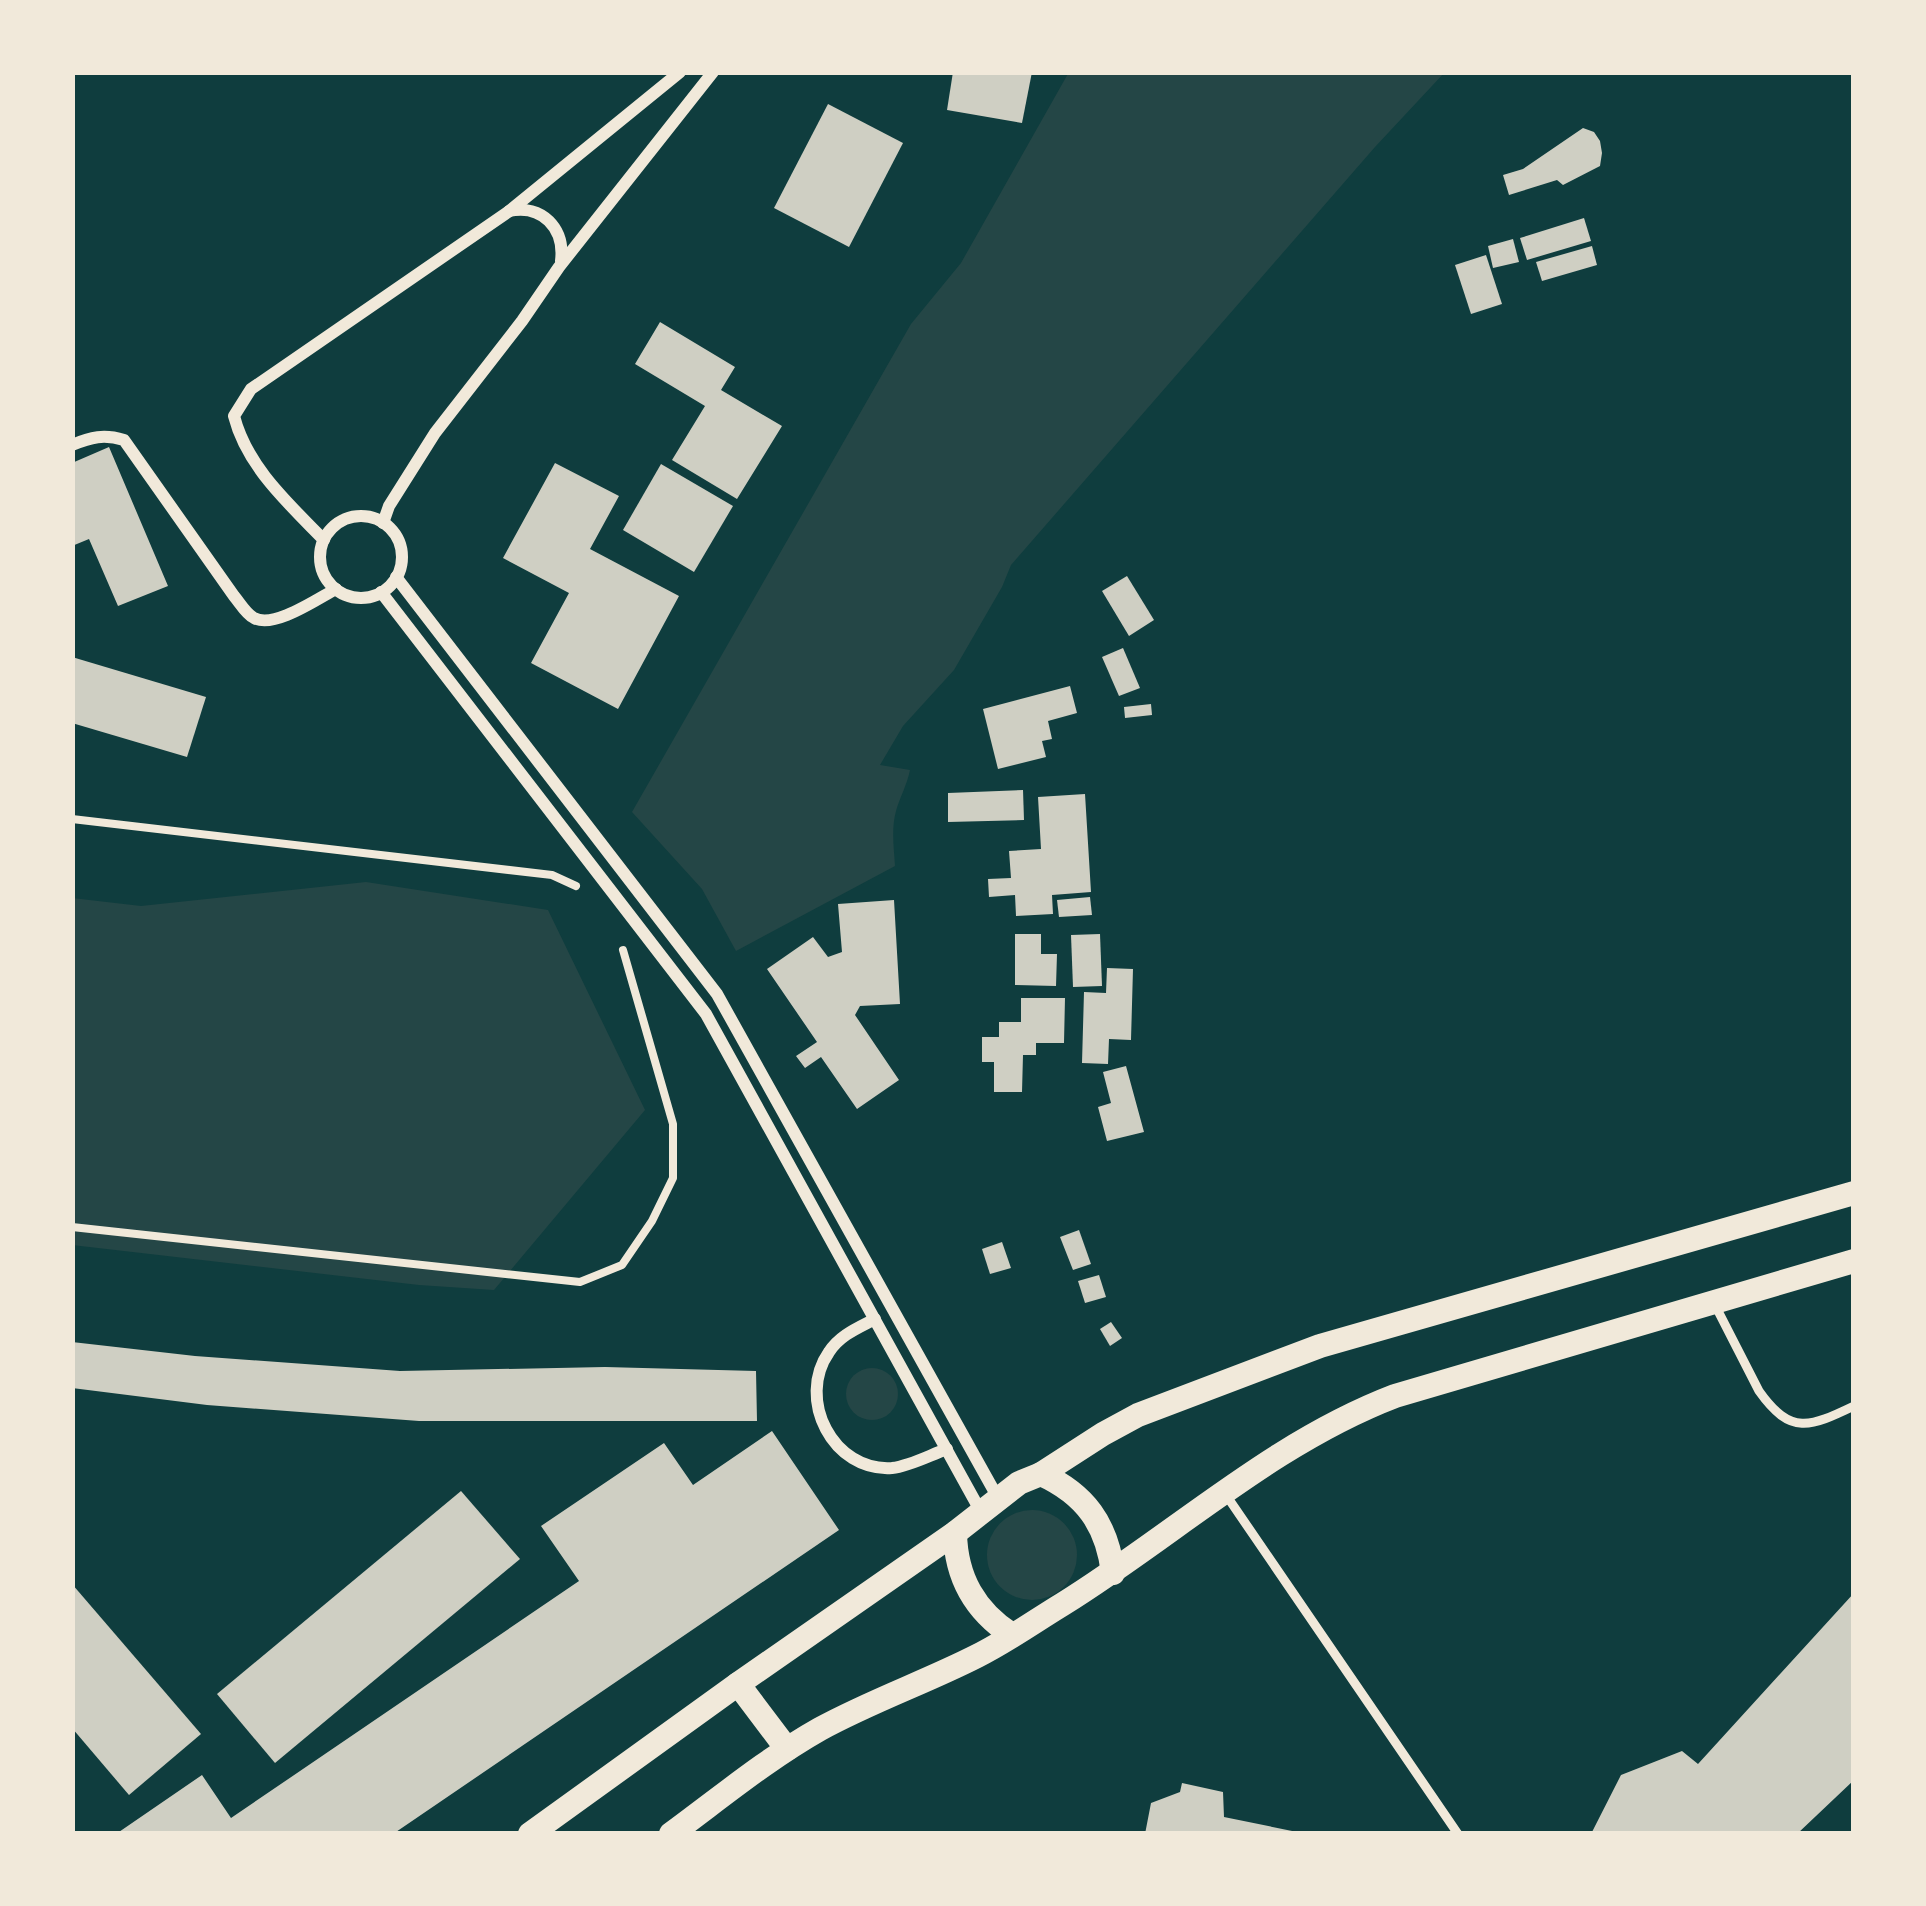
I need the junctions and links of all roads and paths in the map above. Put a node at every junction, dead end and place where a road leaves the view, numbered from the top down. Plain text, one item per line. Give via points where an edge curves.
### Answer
1 (680, 72) edge
2 (713, 72) edge
3 (508, 212) junction
4 (559, 267) junction
5 (72, 445) edge
6 (383, 523) junction
7 (324, 540) junction
8 (396, 577) junction
9 (336, 589) junction
10 (381, 592) junction
11 (72, 819) edge
12 (579, 887) dead end
13 (617, 930) dead end
14 (1854, 1193) edge
15 (72, 1227) edge
16 (1854, 1261) edge
17 (1713, 1302) junction
18 (875, 1319) junction
19 (1854, 1406) edge
20 (946, 1449) junction
21 (1040, 1474) junction
22 (1223, 1491) junction
23 (990, 1506) junction
24 (955, 1533) junction
25 (1113, 1573) junction
26 (1012, 1635) junction
27 (738, 1684) junction
28 (787, 1749) junction
29 (530, 1834) edge
30 (671, 1834) edge
31 (1458, 1834) edge

1 - 3 street
2 - 4 street
3 - 4 street via 548,219 560,236
3 - 7 street via 240,403 237,430 270,485
4 - 6 street via 435,433
5 - 9 street via 92,436 124,440 251,617 278,619
6 - 7 street via 350,518
6 - 8 street via 402,551
7 - 9 street via 321,566
8 - 10 street
8 - 23 street via 717,994
9 - 10 street via 362,598
10 - 18 street via 706,1014
11 - 12 path via 552,874
13 - 15 path via 673,1124 673,1178 622,1265 580,1282
14 - 21 main road via 1320,1346 1138,1415
16 - 17 main road
17 - 19 lane via 1767,1403 1795,1424
17 - 22 main road via 1355,1411
18 - 20 street
18 - 20 street via 827,1353 818,1374 820,1420 832,1441 872,1466 895,1468
20 - 23 street
21 - 23 main road
21 - 25 main road via 1075,1493 1093,1515
22 - 25 main road
22 - 31 lane
23 - 24 main road
24 - 26 main road via 969,1592
24 - 27 main road
25 - 26 main road
26 - 28 main road
27 - 28 main road
27 - 29 main road
28 - 30 main road

